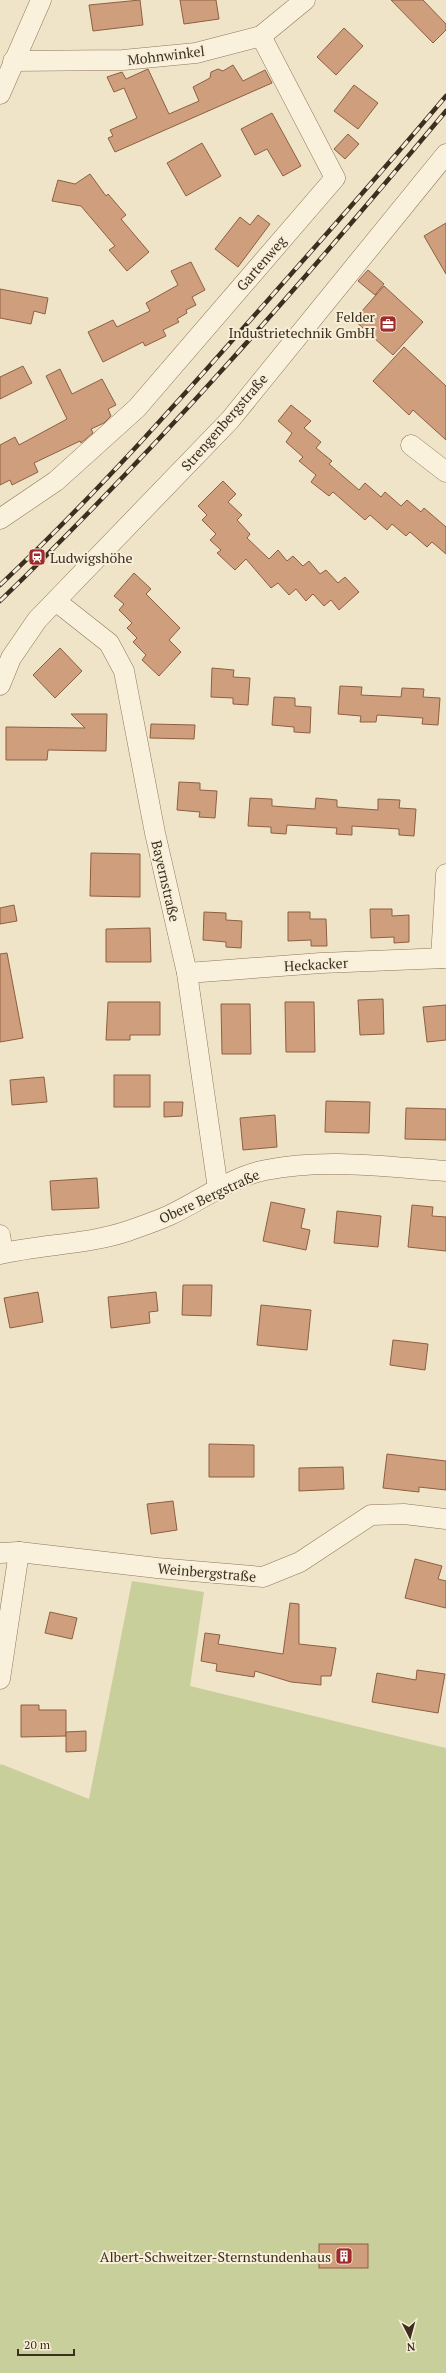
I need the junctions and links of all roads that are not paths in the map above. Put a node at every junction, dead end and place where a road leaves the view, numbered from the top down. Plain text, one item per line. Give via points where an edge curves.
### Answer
1 (41, 0) edge
2 (305, 0) edge
3 (261, 36) junction
4 (13, 61) junction
5 (0, 94) edge
6 (446, 154) edge
7 (411, 445) dead end
8 (446, 472) edge
9 (0, 519) edge
10 (57, 602) junction
11 (0, 685) edge
12 (446, 874) edge
13 (444, 958) edge
14 (187, 973) junction
15 (446, 1171) edge
16 (218, 1189) junction
17 (1, 1247) edge
18 (446, 1519) edge
19 (9, 1553) edge
20 (0, 1679) edge

1 - 4 street
2 - 3 street, Mohnwinkel
3 - 4 street, Mohnwinkel via 196,53 124,60
3 - 9 street, Gartenweg via 335,178 137,408 56,481
4 - 5 street
6 - 10 street, Strengenbergstraße via 230,420
7 - 8 street
10 - 11 street, Strengenbergstraße via 37,620 11,658
10 - 14 street, Bayernstraße via 109,643 124,671 155,833
12 - 13 street
13 - 14 street, Heckacker via 321,963
14 - 16 street, Bayernstraße
15 - 16 street, Obere Bergstraße via 331,1163 302,1164 263,1170
16 - 17 street, Obere Bergstraße via 170,1215 126,1231 60,1246
18 - 19 street, Weinbergstraße via 404,1514 370,1515 300,1562 263,1577
19 - 20 street

